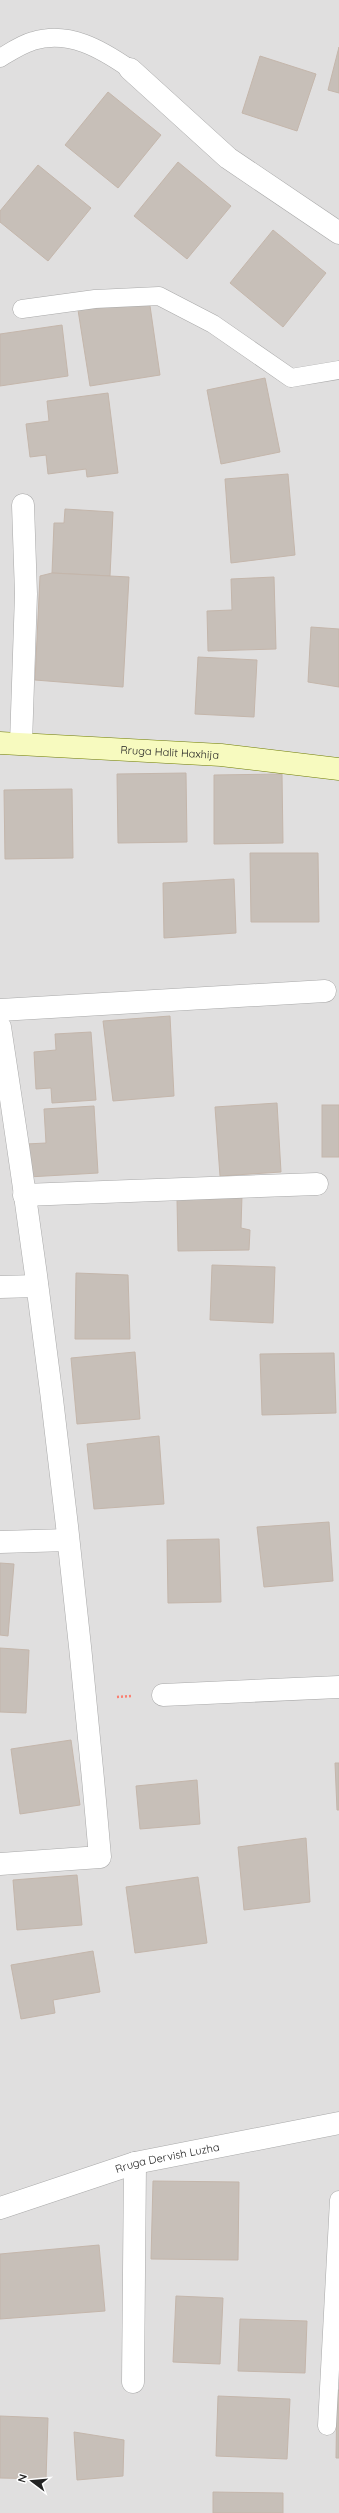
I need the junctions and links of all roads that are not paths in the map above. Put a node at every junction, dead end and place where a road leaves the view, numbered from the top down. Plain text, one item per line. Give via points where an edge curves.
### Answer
1 (0, 58) edge
2 (130, 69) joint
3 (339, 233) edge
4 (22, 310) dead end
5 (339, 370) edge
6 (23, 505) dead end
7 (11, 743) edge
8 (339, 769) edge
9 (325, 991) dead end
10 (0, 1010) edge
11 (1, 1036) edge
12 (317, 1184) dead end
13 (24, 1195) junction
14 (37, 1286) junction
15 (0, 1287) edge
16 (68, 1540) junction
17 (0, 1542) edge
18 (339, 1687) edge
19 (163, 1695) road end
20 (0, 1864) edge
21 (339, 2123) edge
22 (135, 2163) junction
23 (339, 2200) edge
24 (0, 2208) edge
25 (134, 2382) dead end
26 (327, 2426) dead end

1 - 2 lane via 33,41 66,37 102,50
2 - 3 street via 228,158
4 - 5 lane via 95,299 159,296 213,324 291,378
6 - 7 street via 26,594
7 - 8 street, Rruga Halit Haxhija via 221,755
9 - 10 street
11 - 13 street
12 - 13 street
13 - 14 street
14 - 15 street
14 - 16 street
16 - 17 street
16 - 20 street via 100,1857
18 - 19 street
21 - 22 street, Rruga Dervish Luzha
22 - 24 street, Rruga Dervish Luzha
22 - 25 street
23 - 26 lane

